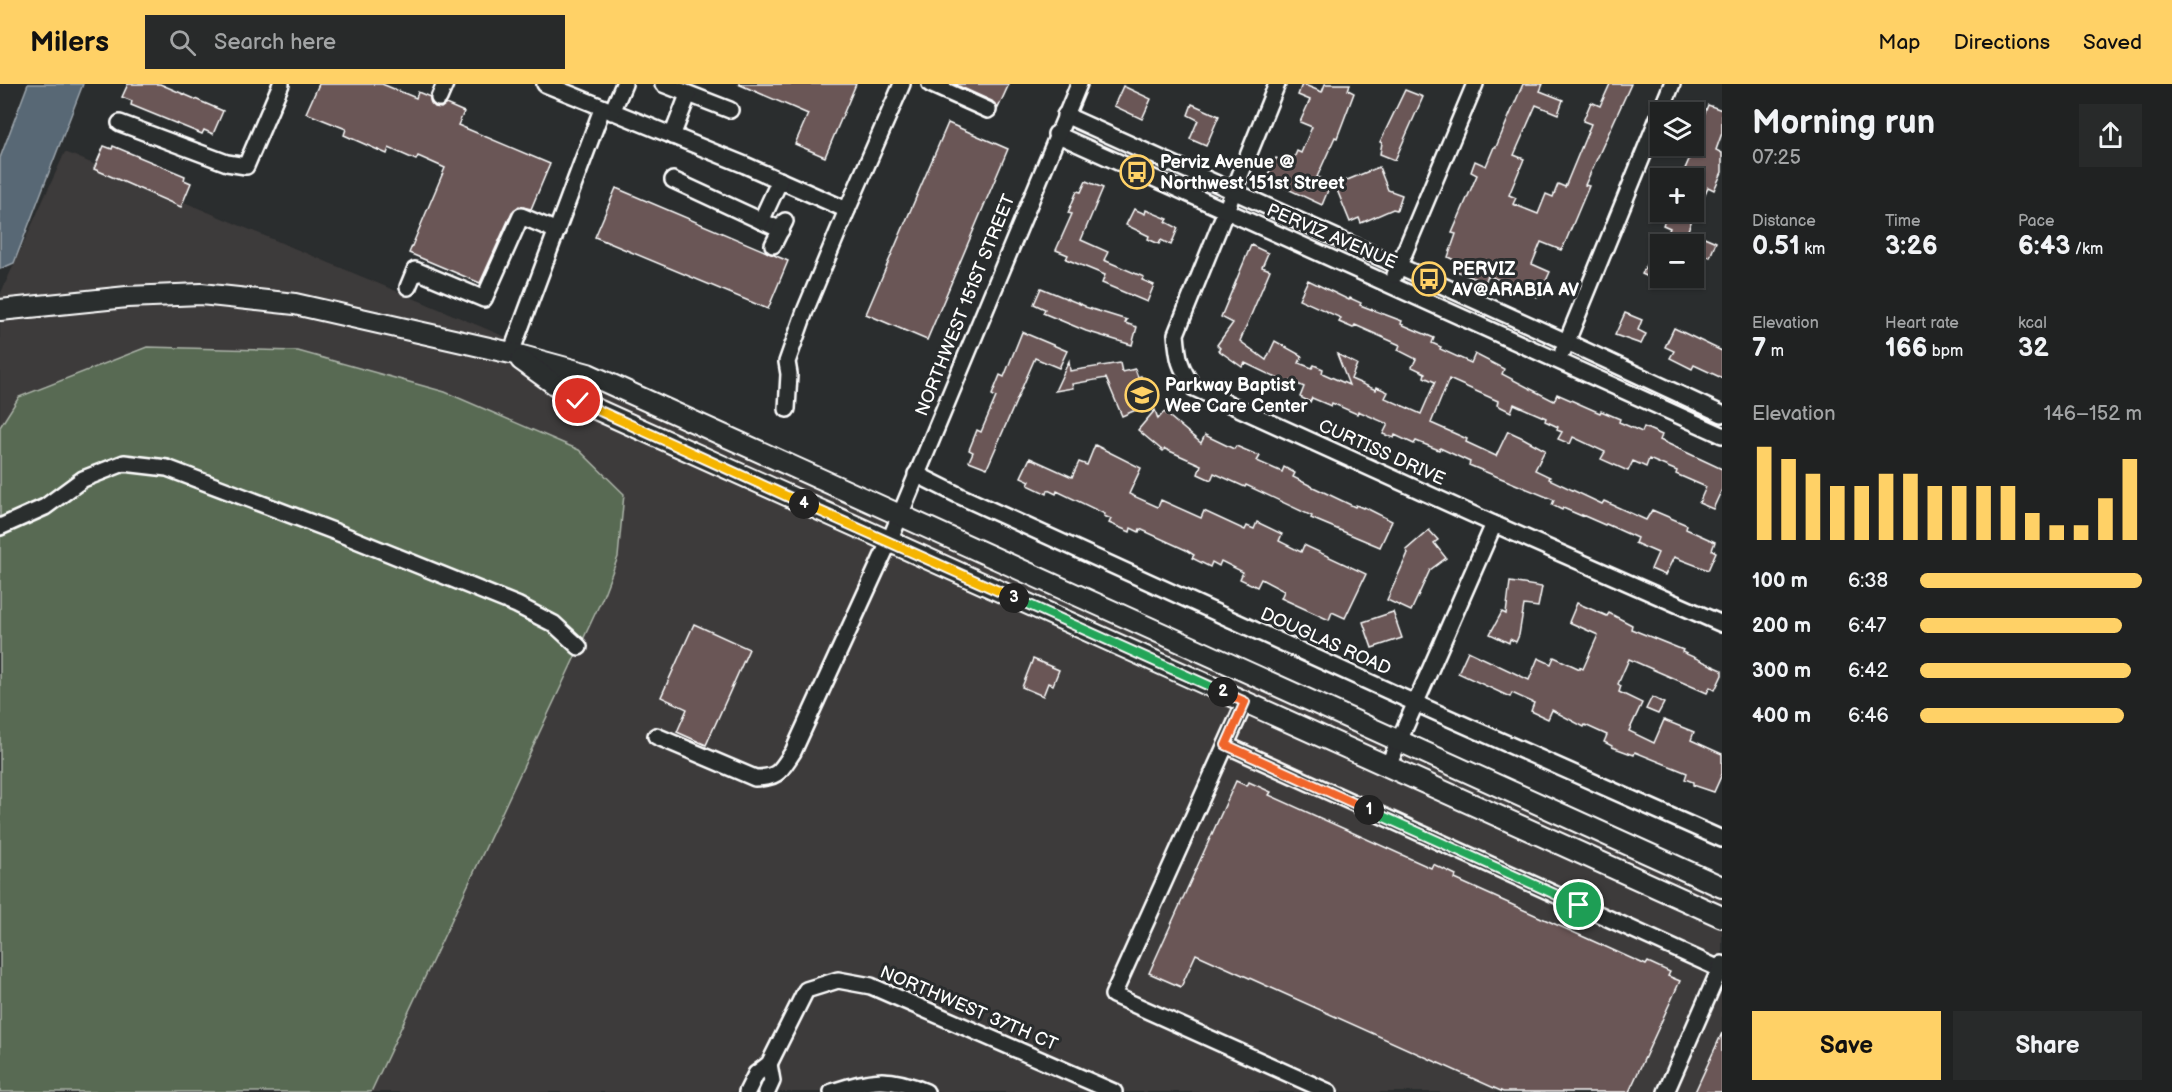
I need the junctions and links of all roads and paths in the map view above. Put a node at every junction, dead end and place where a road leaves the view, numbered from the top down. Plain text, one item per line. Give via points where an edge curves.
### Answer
1 (281, 84) edge
2 (624, 84) edge
3 (663, 84) edge
4 (902, 84) edge
5 (930, 84) edge
6 (1079, 84) edge
7 (1277, 84) edge
8 (1475, 84) edge
9 (1671, 84) edge
10 (555, 86) edge
11 (688, 95) junction
12 (607, 110) junction
13 (730, 110) dead end
14 (988, 110) dead end
15 (1065, 115) junction
16 (120, 123) dead end
17 (1056, 134) junction
18 (672, 136) junction
19 (673, 180) dead end
20 (780, 180) junction
21 (1233, 192) junction
22 (847, 210) junction
23 (1225, 211) junction
24 (761, 221) junction
25 (557, 231) junction
26 (773, 245) dead end
27 (1399, 266) junction
28 (1391, 284) junction
29 (408, 287) dead end
30 (0, 310) edge
31 (1567, 342) junction
32 (512, 353) junction
33 (1560, 359) junction
34 (787, 409) dead end
35 (1722, 414) edge
36 (1722, 435) edge
37 (916, 474) junction
38 (899, 516) junction
39 (1494, 524) junction
40 (0, 527) edge
41 (889, 542) junction
42 (1722, 624) edge
43 (579, 647) dead end
44 (1245, 702) junction
45 (1415, 703) junction
46 (656, 736) dead end
47 (1398, 741) junction
48 (1226, 745) junction
49 (1388, 766) junction
50 (1722, 839) edge
51 (1722, 887) edge
52 (1722, 917) edge
53 (1721, 968) edge
54 (769, 1064) junction
55 (1092, 1088) edge
56 (769, 1091) edge
57 (747, 1092) edge
58 (832, 1092) edge
59 (926, 1092) edge
60 (1114, 1092) edge
61 (1329, 1092) edge
62 (1665, 1092) edge

1 - 16 street via 246,166 227,163
2 - 12 street
3 - 11 street
4 - 22 street
5 - 14 street
6 - 15 street, NORTHWEST 151ST STREET
7 - 21 street, CURTISS DRIVE
8 - 27 street
9 - 31 street
10 - 12 street
11 - 13 street
11 - 18 street
12 - 18 street
12 - 25 street
15 - 17 street, NORTHWEST 151ST STREET
15 - 21 street, PERVIZ AVENUE
17 - 23 street, PERVIZ AVENUE
17 - 37 street, NORTHWEST 151ST STREET
18 - 20 street
19 - 24 street
20 - 22 street
20 - 24 street
21 - 23 street, CURTISS DRIVE
21 - 27 street, PERVIZ AVENUE
22 - 34 street via 787,362
23 - 28 street, PERVIZ AVENUE
23 - 39 street, CURTISS DRIVE via 1176,333 1178,358 1194,388
24 - 26 street via 783,225
25 - 29 street via 521,216 484,299 415,270
25 - 32 street
27 - 28 street
27 - 31 street, PERVIZ AVENUE
28 - 33 street, PERVIZ AVENUE
30 - 32 main road via 201,294 295,304
31 - 33 street
31 - 35 street, PERVIZ AVENUE
32 - 38 main road via 588,374
32 - 41 main road via 578,401
33 - 36 street, PERVIZ AVENUE
37 - 38 street, NORTHWEST 151ST STREET
37 - 45 street, DOUGLAS ROAD
38 - 41 street, NORTHWEST 151ST STREET
38 - 47 main road
39 - 42 street, CURTISS DRIVE
39 - 45 street
40 - 43 street via 45,507 83,479 124,463 166,468 517,605 554,624
41 - 44 main road
41 - 46 street, NORTHWEST 151ST STREET via 793,752 780,771 771,778 746,776
44 - 48 street
44 - 49 main road
45 - 47 street
45 - 50 street, DOUGLAS ROAD
47 - 49 street
47 - 51 main road
48 - 53 street
48 - 61 street via 1113,994
49 - 52 main road
53 - 62 street
54 - 55 street, NORTHWEST 37TH CT via 806,990 838,980 871,986
54 - 56 street
54 - 57 street via 756,1074
55 - 60 street, NORTHWEST 37TH CT
58 - 59 street via 884,1080

